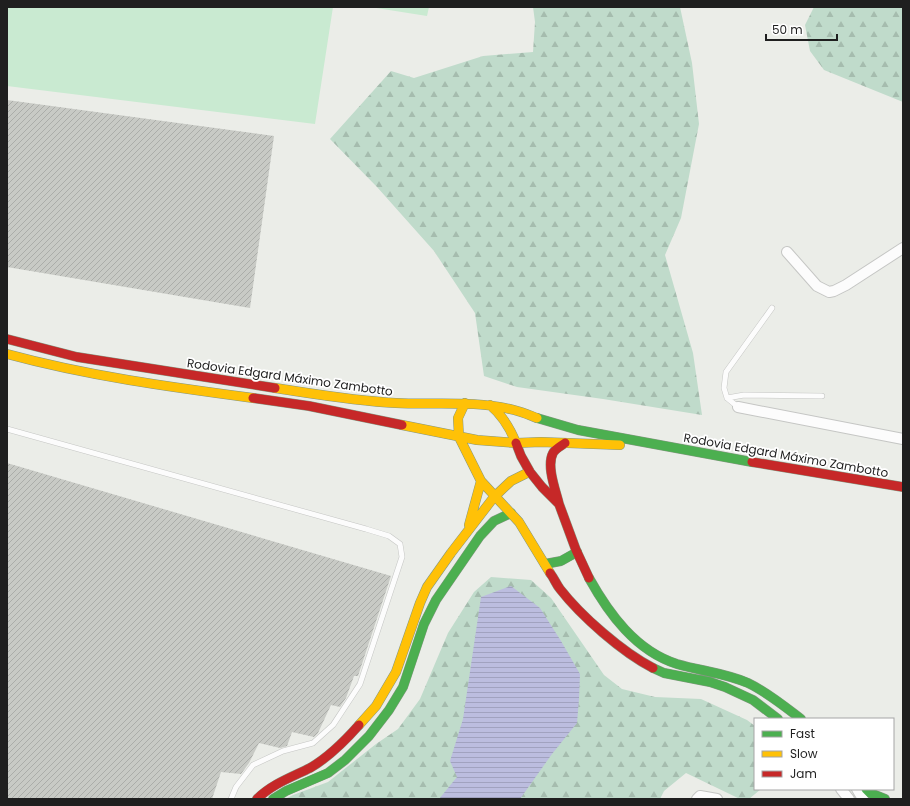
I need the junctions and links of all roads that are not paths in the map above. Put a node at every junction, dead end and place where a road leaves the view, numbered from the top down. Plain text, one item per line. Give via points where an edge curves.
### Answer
1 (903, 248) edge
2 (787, 252) dead end
3 (772, 308) dead end
4 (7, 339) edge
5 (7, 354) edge
6 (822, 396) dead end
7 (727, 398) junction
8 (465, 403) junction
9 (489, 404) junction
10 (738, 407) joint
11 (7, 429) edge
12 (459, 437) junction
13 (903, 439) edge
14 (516, 443) junction
15 (565, 443) junction
16 (665, 447) junction
17 (529, 472) junction
18 (481, 481) junction
19 (903, 487) edge
20 (494, 497) junction
21 (559, 504) junction
22 (511, 513) junction
23 (465, 537) junction
24 (577, 552) junction
25 (545, 564) junction
26 (777, 718) edge
27 (800, 718) edge
28 (842, 790) edge
29 (858, 790) edge
30 (867, 790) edge
31 (887, 790) edge
32 (231, 799) edge
33 (257, 799) edge
34 (273, 799) edge
35 (697, 799) edge
36 (716, 799) edge
37 (849, 799) edge
38 (863, 799) edge
39 (885, 799) edge
40 (896, 799) edge

1 - 2 street via 846,285 829,292 817,286
3 - 7 lane via 726,372 724,388
4 - 8 street, Rodovia Edgard Máximo Zambotto via 45,350 143,368 357,400
5 - 12 street, Rodovia Edgard Máximo Zambotto via 52,366 145,383 309,406
6 - 7 lane via 744,395
7 - 10 lane
8 - 9 street, Rodovia Edgard Máximo Zambotto
8 - 12 street via 458,418
9 - 14 street via 505,419
9 - 16 street, Rodovia Edgard Máximo Zambotto via 567,428
10 - 13 street
11 - 32 lane via 366,528 389,536 400,544 402,557 360,684 333,725 313,743 283,751 253,766 236,787
12 - 14 street, Rodovia Edgard Máximo Zambotto
12 - 18 street
14 - 15 street, Rodovia Edgard Máximo Zambotto
14 - 17 street
15 - 16 street, Rodovia Edgard Máximo Zambotto
15 - 21 street via 556,450 550,460
16 - 19 street, Rodovia Edgard Máximo Zambotto
17 - 20 street via 511,481
17 - 21 street
18 - 20 street
18 - 23 street
20 - 22 street
20 - 23 street
21 - 24 street
22 - 25 street
22 - 34 street via 493,523 467,553 439,594 429,612 408,675 390,709 368,736 338,766
23 - 33 street via 427,587 396,672 376,706 326,758 279,782
24 - 25 street via 561,561
24 - 27 street via 592,584 614,618 650,650 662,658 677,663 741,680 758,688
25 - 26 street via 560,589 573,604 632,655 664,673 710,682 738,693 753,700
28 - 37 street
29 - 38 street
30 - 39 street
31 - 40 street
35 - 36 street via 700,796

